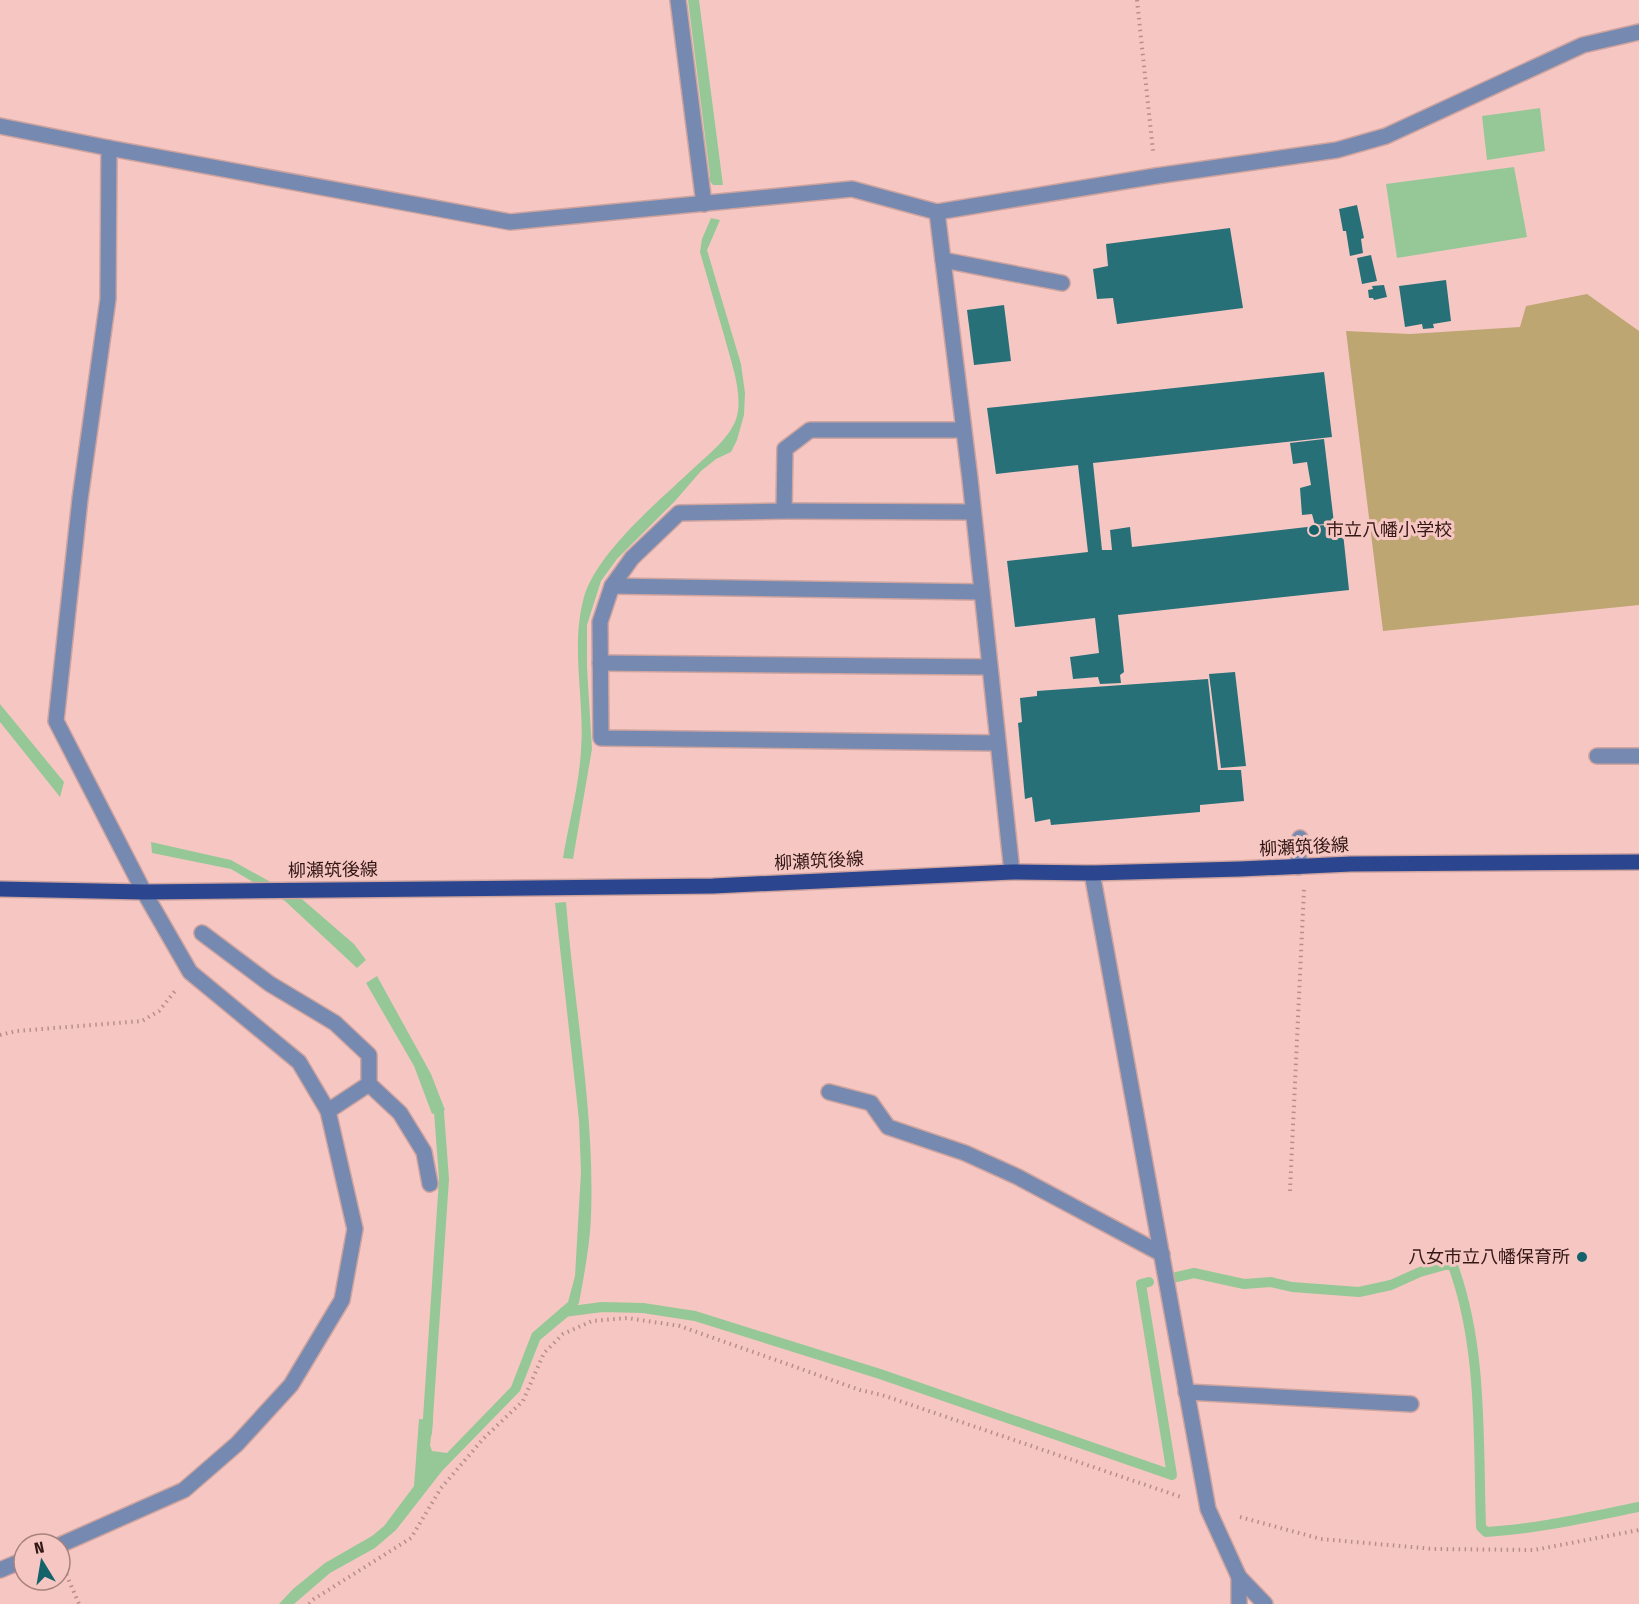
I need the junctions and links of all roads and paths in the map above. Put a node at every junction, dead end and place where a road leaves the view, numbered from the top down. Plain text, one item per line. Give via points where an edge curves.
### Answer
1 (678, 0) edge
2 (1137, 0) edge
3 (1639, 32) edge
4 (0, 126) edge
5 (109, 148) junction
6 (1156, 176) junction
7 (704, 204) junction
8 (937, 212) junction
9 (943, 260) junction
10 (1062, 283) dead end
11 (963, 430) junction
12 (784, 511) junction
13 (973, 512) junction
14 (612, 586) junction
15 (981, 592) junction
16 (600, 663) junction
17 (988, 667) junction
18 (997, 743) junction
19 (1597, 756) dead end
20 (1639, 756) edge
21 (1300, 838) dead end
22 (1639, 862) edge
23 (1302, 866) junction
24 (1012, 872) junction
25 (1092, 873) junction
26 (0, 889) edge
27 (144, 892) junction
28 (202, 933) dead end
29 (190, 972) junction
30 (0, 1035) edge
31 (369, 1084) junction
32 (829, 1092) dead end
33 (328, 1111) junction
34 (430, 1184) dead end
35 (1290, 1191) dead end
36 (1162, 1254) junction
37 (1186, 1392) junction
38 (1411, 1404) dead end
39 (1208, 1506) junction
40 (1639, 1530) edge
41 (72, 1540) edge
42 (1239, 1578) junction
43 (72, 1586) edge
44 (80, 1604) edge
45 (309, 1604) edge
46 (1239, 1604) edge
47 (1265, 1604) edge

1 - 7 street
2 - 6 path
3 - 6 street via 1583,45 1386,136 1337,150
4 - 5 street
5 - 7 street via 510,222
5 - 27 street via 108,298 80,499 56,721
6 - 8 street
7 - 8 street via 852,189
8 - 9 street
9 - 10 street
9 - 11 street
11 - 12 street via 810,430 785,449
11 - 13 street
12 - 13 street
12 - 14 street via 679,513 632,558
13 - 15 street
14 - 15 street
14 - 16 street via 600,622
15 - 17 street
16 - 17 street
16 - 18 street via 601,738
17 - 18 street
18 - 24 street
19 - 20 street
21 - 23 street
22 - 23 main road, 柳瀬筑後線
23 - 25 main road, 柳瀬筑後線
23 - 35 path
24 - 25 main road, 柳瀬筑後線
24 - 27 main road, 柳瀬筑後線 via 712,886
25 - 36 street
26 - 27 main road, 柳瀬筑後線
27 - 29 street
28 - 31 street via 270,984 335,1023 369,1055
29 - 30 path via 159,1011 142,1021
29 - 33 street via 299,1062
31 - 33 street
31 - 34 street via 400,1113 424,1152
32 - 36 street via 871,1103 888,1127 965,1153 1018,1177
33 - 41 street via 355,1229 342,1300 291,1385 237,1444 184,1490
36 - 37 street
37 - 38 street
37 - 39 street
39 - 40 path via 1321,1539 1434,1549 1534,1550
39 - 42 street
39 - 45 path via 680,1326 627,1317 592,1321 563,1334 544,1353 523,1401 484,1438 441,1488 411,1538
42 - 46 street
42 - 47 street
43 - 44 path

